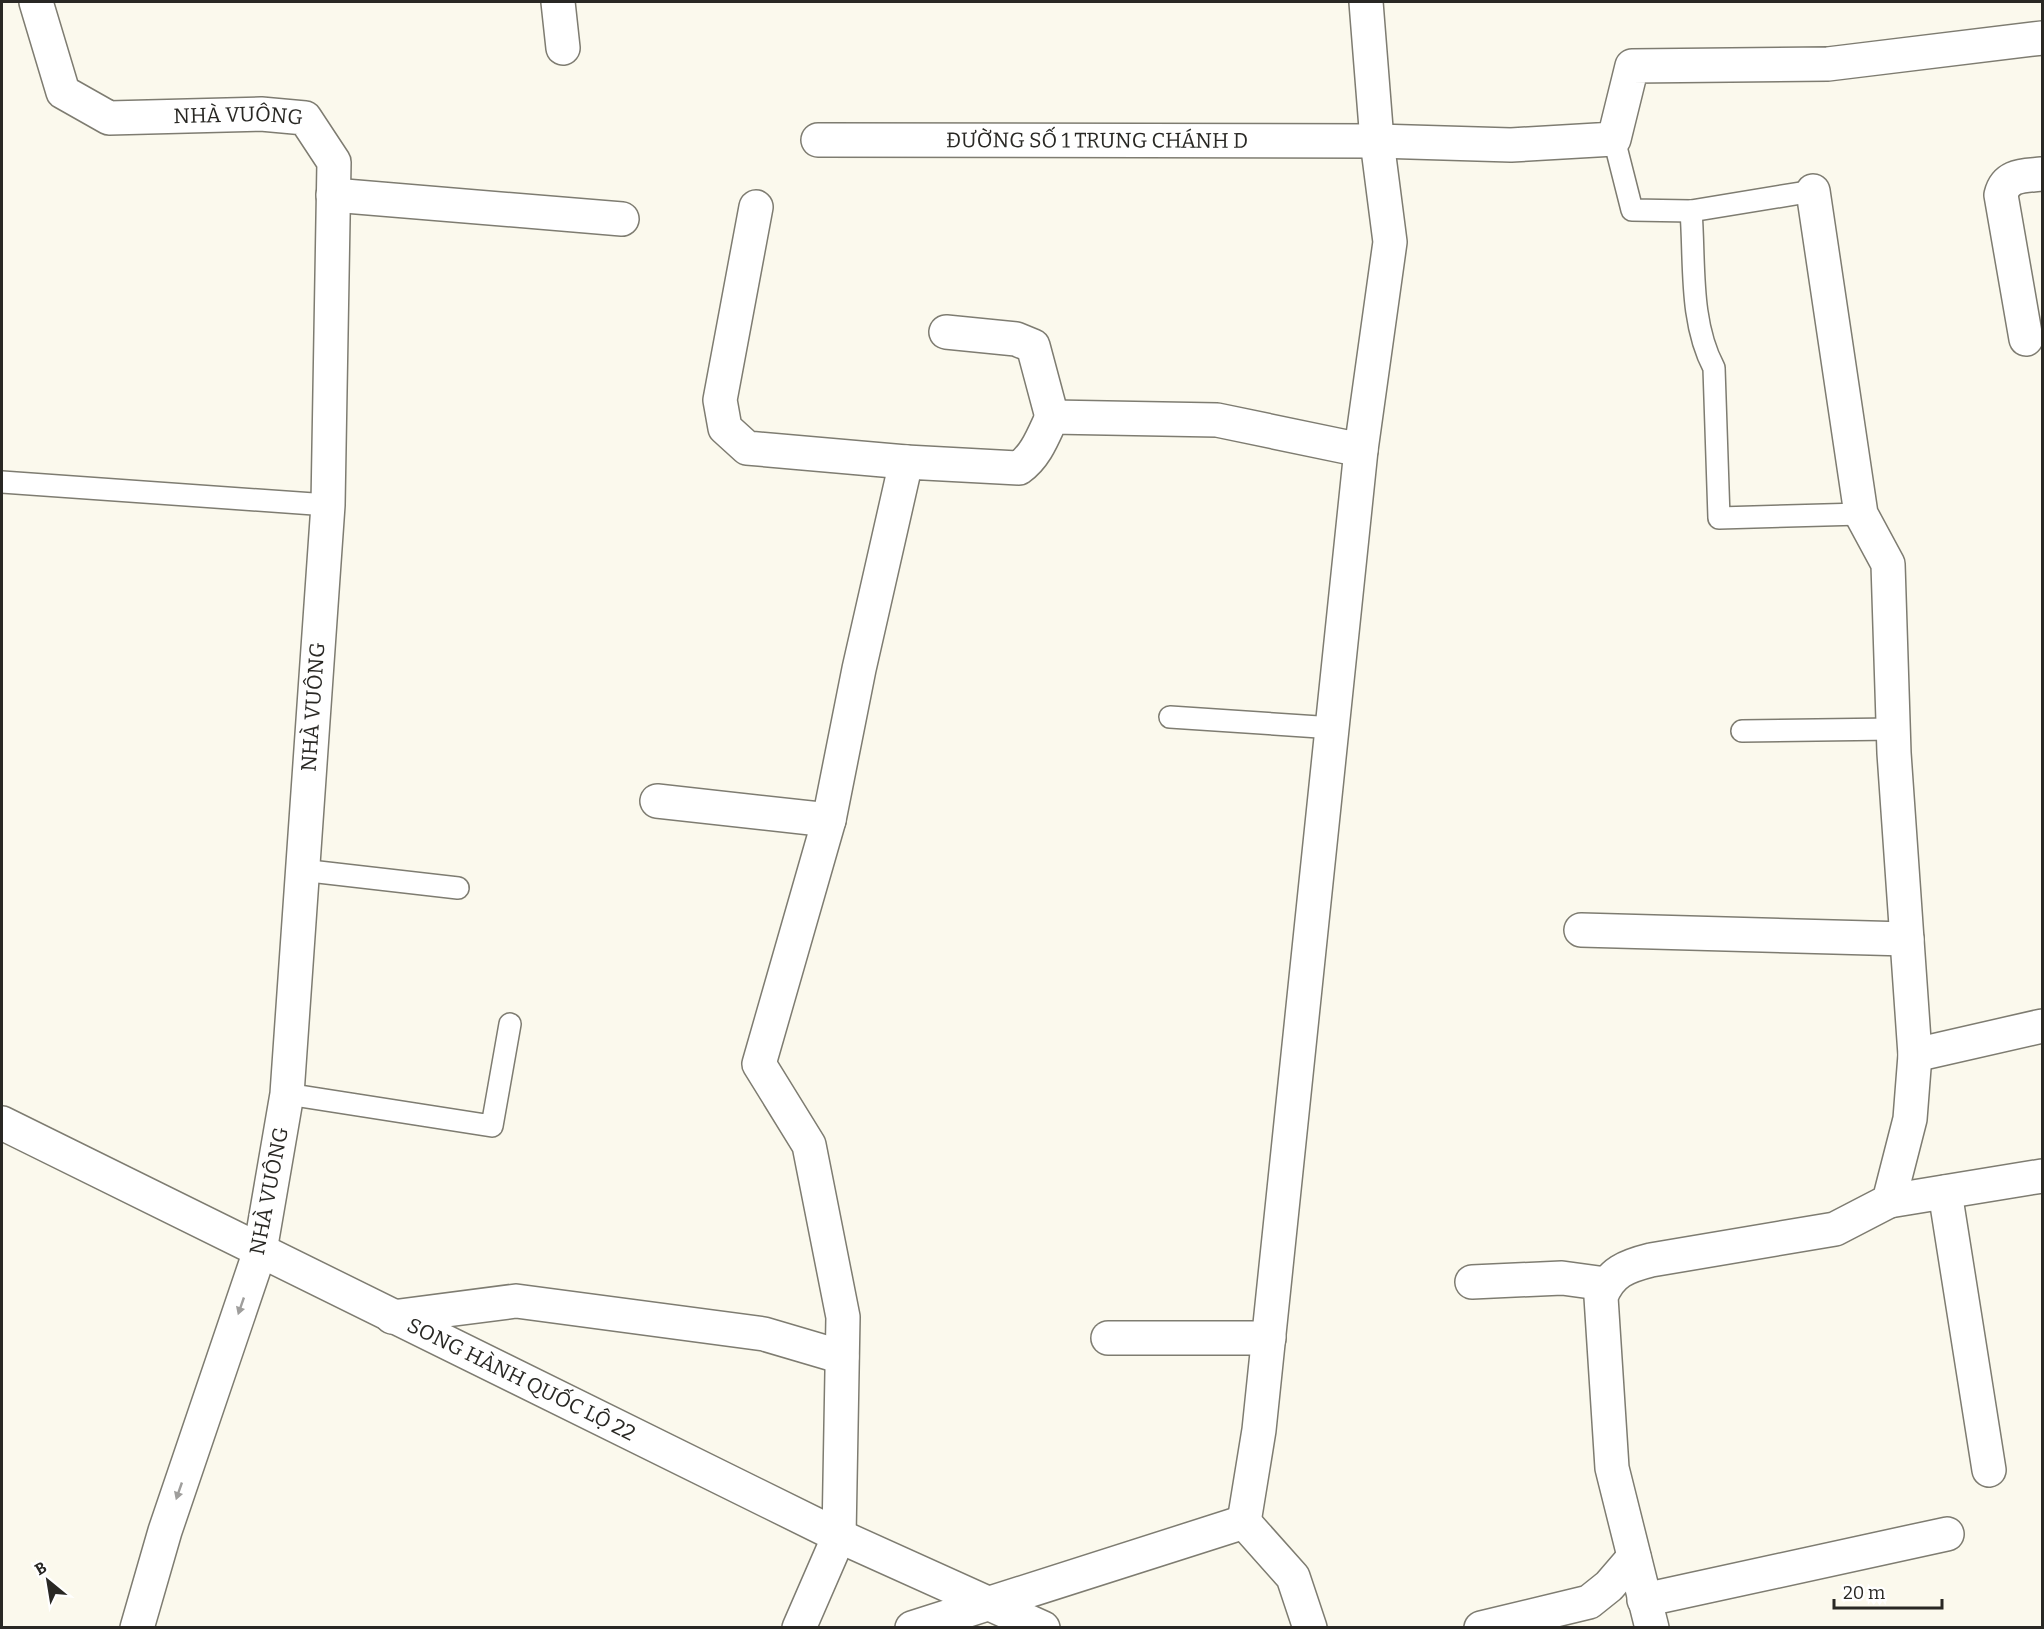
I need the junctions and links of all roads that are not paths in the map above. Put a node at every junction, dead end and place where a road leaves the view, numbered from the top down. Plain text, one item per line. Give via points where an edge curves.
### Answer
1 (36, 2) edge
2 (558, 2) edge
3 (1366, 2) edge
4 (2043, 38) edge
5 (563, 48) dead end
6 (1614, 139) junction
7 (818, 140) dead end
8 (1377, 141) junction
9 (2043, 174) edge
10 (1813, 191) joint
11 (333, 195) junction
12 (756, 207) dead end
13 (1691, 211) junction
14 (622, 219) dead end
15 (946, 332) dead end
16 (2025, 339) dead end
17 (1052, 417) junction
18 (1361, 450) junction
19 (906, 462) junction
20 (2, 482) edge
21 (328, 505) junction
22 (1861, 514) junction
23 (1170, 717) dead end
24 (1334, 728) junction
25 (1894, 729) junction
26 (1742, 731) dead end
27 (657, 801) dead end
28 (829, 820) junction
29 (301, 870) junction
30 (458, 888) dead end
31 (1581, 930) dead end
32 (1907, 939) junction
33 (510, 1024) dead end
34 (2043, 1026) edge
35 (1915, 1055) junction
36 (287, 1094) junction
37 (2, 1123) edge
38 (2043, 1176) edge
39 (1945, 1192) junction
40 (1889, 1201) junction
41 (260, 1251) junction
42 (1472, 1282) dead end
43 (1606, 1284) junction
44 (393, 1317) junction
45 (1108, 1338) dead end
46 (1269, 1338) junction
47 (842, 1357) junction
48 (1989, 1470) dead end
49 (1244, 1522) junction
50 (1947, 1534) dead end
51 (839, 1536) junction
52 (1634, 1557) junction
53 (992, 1603) junction
54 (1648, 1614) edge
55 (137, 1628) edge
56 (799, 1628) edge
57 (912, 1628) edge
58 (1043, 1628) edge
59 (1310, 1628) edge
60 (1481, 1628) edge

1 - 11 street, NHÀ VUÔNG via 63,92 108,118 261,114 305,118 334,162
2 - 5 street
3 - 8 street
4 - 6 street via 1828,64 1632,66
6 - 8 street, ĐƯỜNG SỐ 1 TRUNG CHÁNH D via 1511,145
6 - 13 lane via 1632,210
7 - 8 street, ĐƯỜNG SỐ 1 TRUNG CHÁNH D
8 - 18 street via 1390,242
9 - 16 street via 2011,178 2003,185 2001,195
10 - 13 lane
10 - 22 street
11 - 14 street
11 - 21 street, NHÀ VUÔNG
12 - 19 street via 720,400 725,428 747,448
13 - 22 lane via 1698,320 1714,368 1719,518
15 - 17 street via 1016,339 1033,346
17 - 18 street via 1217,420
17 - 19 street via 1029,462 1019,468
18 - 24 street
19 - 28 street
20 - 21 lane
21 - 29 street, NHÀ VUÔNG
22 - 25 street via 1888,564
23 - 24 lane
24 - 46 street
25 - 26 lane
25 - 32 street
27 - 28 street
28 - 47 street via 759,1064 809,1145 843,1317
29 - 30 lane
29 - 36 street, NHÀ VUÔNG
31 - 32 street
32 - 35 street
33 - 36 lane via 492,1126
34 - 35 street
35 - 40 street via 1910,1119
36 - 41 street, NHÀ VUÔNG
37 - 41 street, SONG HÀNH QUỐC LỘ 22
38 - 39 street
39 - 40 street
39 - 48 street
40 - 43 street via 1835,1229 1628,1266
41 - 44 street, SONG HÀNH QUỐC LỘ 22
41 -> 55 street, NHÀ VUÔNG via 165,1531
42 - 43 street via 1542,1278
43 - 52 street via 1601,1297 1612,1468
44 - 47 street via 516,1301 764,1334
44 - 51 street, SONG HÀNH QUỐC LỘ 22
45 - 46 street
46 - 49 street
47 - 51 street
49 - 53 street
49 - 59 street via 1293,1577
50 - 54 street
51 - 53 street, SONG HÀNH QUỐC LỘ 22
51 - 56 street
52 - 54 street
52 - 60 street via 1589,1602
53 - 57 street
53 - 58 street, SONG HÀNH QUỐC LỘ 22

